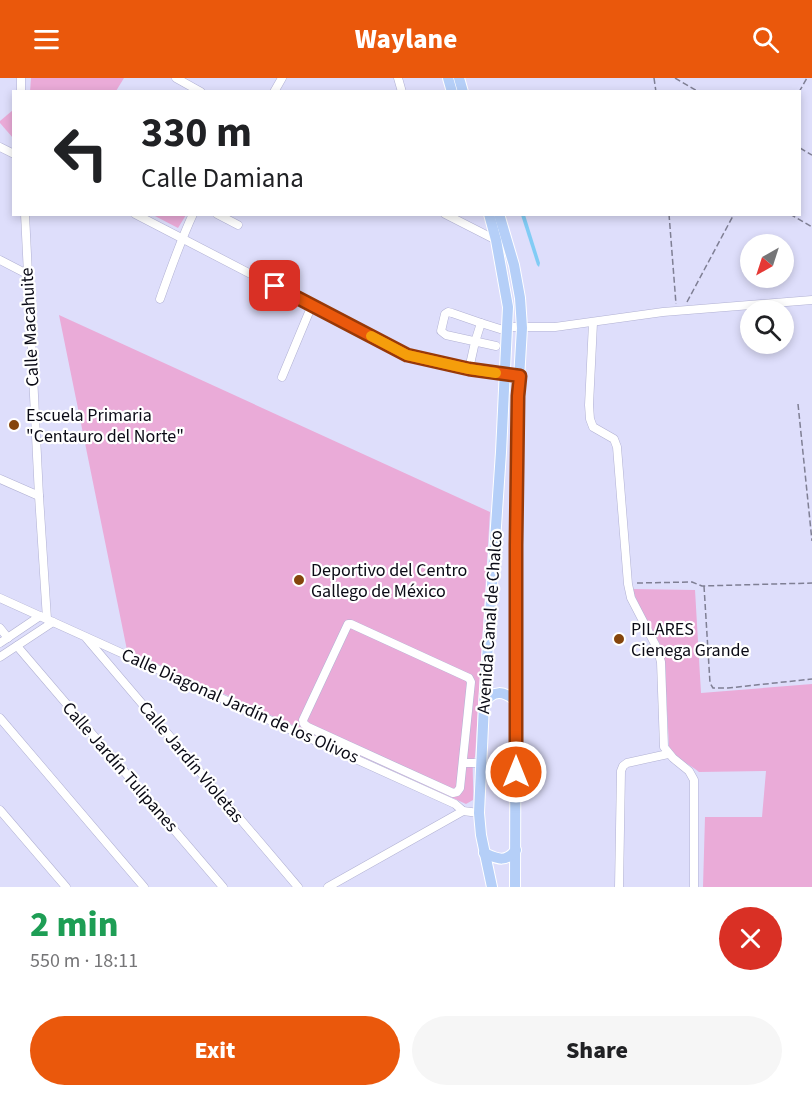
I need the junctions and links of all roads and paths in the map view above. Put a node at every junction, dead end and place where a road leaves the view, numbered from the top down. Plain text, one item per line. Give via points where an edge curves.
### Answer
1 (176, 78) edge
2 (675, 78) edge
3 (197, 90) edge
4 (696, 90) edge
5 (25, 216) edge
6 (139, 216) edge
7 (192, 216) edge
8 (221, 216) edge
9 (450, 216) edge
10 (490, 216) edge
11 (499, 216) edge
12 (669, 216) edge
13 (733, 216) edge
14 (793, 216) edge
15 (238, 225) dead end
16 (812, 227) edge
17 (182, 238) junction
18 (502, 239) junction
19 (0, 260) edge
20 (27, 274) junction
21 (160, 299) dead end
22 (812, 300) edge
23 (312, 305) junction
24 (680, 311) junction
25 (481, 323) junction
26 (593, 323) junction
27 (504, 328) junction
28 (522, 328) junction
29 (475, 342) junction
30 (496, 346) dead end
31 (469, 369) junction
32 (506, 374) junction
33 (520, 376) junction
34 (282, 377) dead end
35 (798, 404) dead end
36 (0, 479) edge
37 (39, 496) junction
38 (812, 541) edge
39 (812, 583) edge
40 (628, 584) junction
41 (704, 586) junction
42 (0, 598) edge
43 (47, 619) junction
44 (0, 628) edge
45 (85, 636) junction
46 (8, 638) junction
47 (0, 643) edge
48 (16, 646) junction
49 (0, 657) edge
50 (812, 679) edge
51 (516, 701) junction
52 (484, 704) junction
53 (0, 718) edge
54 (668, 754) junction
55 (463, 763) junction
56 (481, 763) junction
57 (0, 810) edge
58 (463, 811) junction
59 (479, 813) junction
60 (516, 850) junction
61 (484, 853) junction
62 (490, 886) edge
63 (66, 887) edge
64 (144, 887) edge
65 (223, 887) edge
66 (298, 887) edge
67 (328, 887) edge
68 (515, 887) edge
69 (619, 887) edge
70 (694, 887) edge

1 - 3 street
2 - 4 path
5 - 20 street, Calle Macahuite
6 - 17 street
7 - 17 street
8 - 15 street
9 - 18 street
10 - 18 main road, Avenida Canal de Chalco
11 - 18 main road, Avenida Canal de Chalco
12 - 24 path
13 - 24 path
14 - 16 path
17 - 21 street
17 - 23 street
18 - 27 main road, Avenida Canal de Chalco via 508,307
18 - 28 main road, Avenida Canal de Chalco via 514,265
19 - 20 street
20 - 37 street, Calle Macahuite
22 - 24 street
23 - 31 street via 407,355
23 - 34 street
24 - 26 street
25 - 27 street
25 - 29 street
25 - 29 street via 445,314 442,333
26 - 28 street
26 - 40 street via 590,418 593,427 614,439 617,447
27 - 28 street
27 - 32 main road, Avenida Canal de Chalco
28 - 33 main road, Avenida Canal de Chalco
29 - 30 street
29 - 31 street
31 - 32 street
32 - 33 street
32 - 52 main road, Avenida Canal de Chalco
33 - 51 main road, Avenida Canal de Chalco
35 - 38 path
36 - 37 street
37 - 43 street, Calle Macahuite
39 - 41 path
40 - 41 path via 692,582
40 - 54 street via 661,662 664,747
41 - 50 path via 713,688
42 - 43 street, Calle Diagonal Jardín de los Olivos
43 - 45 street, Calle Diagonal Jardín de los Olivos
43 - 46 street
43 - 48 street
44 - 46 street
45 - 58 street, Calle Diagonal Jardín de los Olivos
45 - 66 street, Calle Jardín Violetas
46 - 47 street
48 - 49 street
48 - 65 street, Calle Jardín Tulipanes
51 - 52 main road via 498,693
51 - 60 main road, Avenida Canal de Chalco
52 - 56 main road, Avenida Canal de Chalco
53 - 64 street
54 - 69 street via 627,763 621,771
54 - 70 street via 694,780
55 - 55 street via 471,682 465,675 346,625 304,724 453,793 460,788
55 - 56 street
56 - 59 main road, Avenida Canal de Chalco
57 - 63 street
58 - 59 street, Calle Diagonal Jardín de los Olivos
58 - 67 street
59 - 61 main road, Avenida Canal de Chalco
60 - 61 main road via 498,859
60 - 68 main road, Avenida Canal de Chalco
61 - 62 main road, Avenida Canal de Chalco

